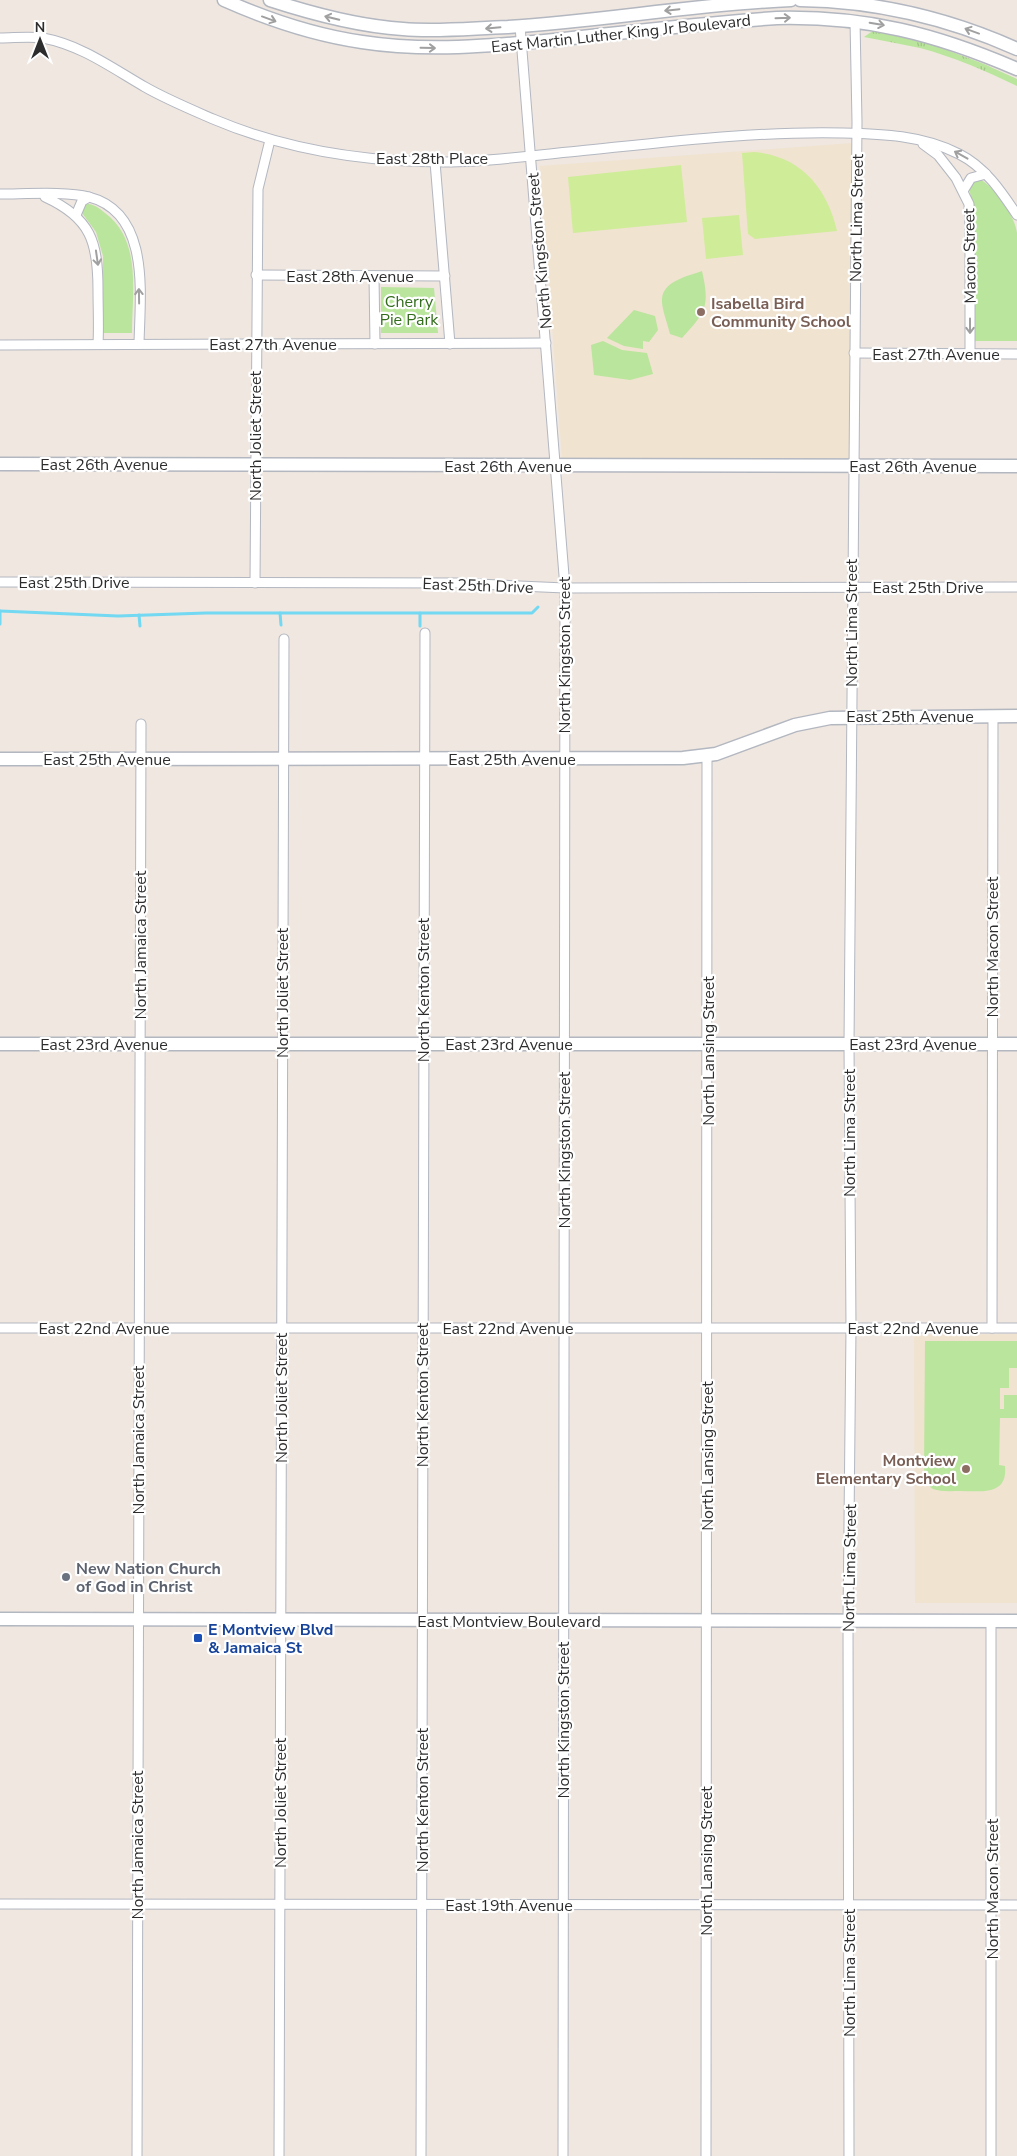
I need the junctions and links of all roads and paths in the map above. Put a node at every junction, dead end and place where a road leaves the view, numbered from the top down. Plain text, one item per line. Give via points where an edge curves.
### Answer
1 (224, 0) edge
2 (270, 0) edge
3 (791, 0) edge
4 (800, 0) edge
5 (855, 21) junction
6 (520, 26) junction
7 (0, 38) edge
8 (522, 43) junction
9 (1017, 49) edge
10 (1017, 70) edge
11 (856, 133) junction
12 (914, 139) junction
13 (270, 140) junction
14 (531, 156) junction
15 (435, 162) junction
16 (986, 174) junction
17 (963, 190) junction
18 (0, 194) edge
19 (40, 195) junction
20 (89, 197) junction
21 (76, 215) junction
22 (1017, 216) edge
23 (256, 275) junction
24 (374, 276) junction
25 (445, 276) junction
26 (546, 343) junction
27 (98, 344) junction
28 (139, 344) junction
29 (256, 344) junction
30 (375, 344) junction
31 (450, 344) junction
32 (0, 345) edge
33 (854, 353) junction
34 (970, 354) junction
35 (1017, 354) edge
36 (0, 464) edge
37 (255, 464) junction
38 (556, 466) junction
39 (853, 466) junction
40 (1017, 466) edge
41 (0, 582) edge
42 (255, 583) junction
43 (852, 587) junction
44 (1017, 587) edge
45 (564, 588) junction
46 (425, 633) dead end
47 (284, 639) dead end
48 (850, 716) junction
49 (992, 716) junction
50 (1017, 716) edge
51 (141, 724) dead end
52 (707, 755) junction
53 (0, 759) edge
54 (141, 759) junction
55 (282, 759) junction
56 (424, 759) junction
57 (564, 759) junction
58 (0, 1044) edge
59 (139, 1044) junction
60 (282, 1044) junction
61 (423, 1044) junction
62 (564, 1044) junction
63 (708, 1044) junction
64 (849, 1044) junction
65 (992, 1044) junction
66 (1017, 1044) edge
67 (0, 1328) edge
68 (139, 1328) junction
69 (281, 1328) junction
70 (422, 1328) junction
71 (564, 1328) junction
72 (707, 1328) junction
73 (851, 1328) junction
74 (992, 1328) junction
75 (1017, 1328) edge
76 (0, 1619) edge
77 (138, 1620) junction
78 (281, 1620) junction
79 (563, 1620) junction
80 (422, 1621) junction
81 (707, 1621) junction
82 (848, 1621) junction
83 (991, 1621) junction
84 (1017, 1621) edge
85 (0, 1904) edge
86 (563, 1904) junction
87 (706, 1904) junction
88 (137, 1905) junction
89 (280, 1905) junction
90 (422, 1905) junction
91 (849, 1905) junction
92 (992, 1905) junction
93 (1017, 1905) edge
94 (137, 2156) edge
95 (280, 2156) edge
96 (421, 2156) edge
97 (563, 2156) edge
98 (706, 2156) edge
99 (849, 2156) edge
100 (991, 2156) edge

1 -> 8 street, East Martin Luther King Jr Boulevard via 307,31 362,42 444,48
6 -> 2 street, East Martin Luther King Jr Boulevard via 436,31 402,29 342,21
3 -> 6 street, East Martin Luther King Jr Boulevard
9 -> 4 street via 960,27 893,8
8 -> 5 street, East Martin Luther King Jr Boulevard via 763,19
5 -> 10 street, East Martin Luther King Jr Boulevard via 940,39
5 - 11 street, North Lima Street
6 - 8 street, North Kingston Street
7 - 13 street, East 28th Place via 42,38 75,47 163,96
8 - 14 street, North Kingston Street
11 - 12 street, East 28th Place
11 - 14 street, East 28th Place via 771,133
11 - 33 street, North Lima Street
16 -> 12 street, East 28th Place via 960,154
12 - 17 street via 938,155
13 - 15 street, East 28th Place via 368,158
13 - 23 street, North Joliet Street via 258,189
14 - 15 street, East 28th Place
14 - 26 street, North Kingston Street
15 - 25 street
16 - 17 street, Macon Street via 971,178
16 - 22 street, East 28th Place
17 -> 34 street, Macon Street via 969,204 970,226
18 - 19 street
19 - 20 street
19 - 21 street
20 - 21 street via 82,201
28 -> 20 street via 139,271 134,240 119,215 104,203
21 -> 27 street via 86,226 96,251
23 - 24 street, East 28th Avenue
23 - 29 street, North Joliet Street
24 - 25 street, East 28th Avenue
24 - 30 street
25 - 31 street
26 - 31 street, East 27th Avenue
26 - 38 street, North Kingston Street
27 - 28 street, East 27th Avenue
27 - 32 street, East 27th Avenue
28 - 29 street, East 27th Avenue
29 - 30 street, East 27th Avenue
29 - 37 street, North Joliet Street
30 - 31 street, East 27th Avenue
33 - 34 street, East 27th Avenue
33 - 39 street, North Lima Street
34 - 35 street, East 27th Avenue
36 - 37 street, East 26th Avenue
37 - 38 street, East 26th Avenue
37 - 42 street, North Joliet Street
38 - 39 street, East 26th Avenue
38 - 45 street, North Kingston Street
39 - 40 street, East 26th Avenue
39 - 43 street, North Lima Street
41 - 42 street, East 25th Drive
42 - 45 street, East 25th Drive via 456,583
43 - 44 street, East 25th Drive
43 - 45 street, East 25th Drive
43 - 48 street, North Lima Street
45 - 57 street, North Kingston Street
46 - 56 street, North Kenton Street
47 - 55 street, North Joliet Street
48 - 49 street, East 25th Avenue
48 - 52 street, East 25th Avenue via 796,725
48 - 64 street, North Lima Street
49 - 50 street, East 25th Avenue
49 - 65 street, North Macon Street
51 - 54 street, North Jamaica Street
52 - 57 street, East 25th Avenue
52 - 63 street, North Lansing Street
53 - 54 street, East 25th Avenue
54 - 55 street, East 25th Avenue
54 - 59 street, North Jamaica Street
55 - 56 street, East 25th Avenue
55 - 60 street, North Joliet Street
56 - 57 street, East 25th Avenue
56 - 61 street, North Kenton Street
57 - 62 street, North Kingston Street
58 - 59 street, East 23rd Avenue
59 - 60 street, East 23rd Avenue
59 - 68 street, North Jamaica Street
60 - 61 street, East 23rd Avenue
60 - 69 street, North Joliet Street
61 - 62 street, East 23rd Avenue
61 - 70 street, North Kenton Street
62 - 63 street, East 23rd Avenue
62 - 71 street, North Kingston Street
63 - 64 street, East 23rd Avenue
63 - 72 street, North Lansing Street
64 - 65 street, East 23rd Avenue
64 - 73 street, North Lima Street
65 - 66 street, East 23rd Avenue
65 - 74 street, North Macon Street
67 - 68 street, East 22nd Avenue
68 - 69 street, East 22nd Avenue
68 - 77 street, North Jamaica Street
69 - 70 street, East 22nd Avenue
69 - 78 street, North Joliet Street
70 - 71 street, East 22nd Avenue
70 - 80 street, North Kenton Street
71 - 72 street, East 22nd Avenue
71 - 79 street, North Kingston Street
72 - 73 street, East 22nd Avenue
72 - 81 street, North Lansing Street
73 - 74 street, East 22nd Avenue
73 - 82 street, North Lima Street
74 - 75 street, East 22nd Avenue
76 - 77 street, East Montview Boulevard
77 - 78 street, East Montview Boulevard
77 - 88 street, North Jamaica Street
78 - 80 street, East Montview Boulevard
78 - 89 street, North Joliet Street
79 - 80 street, East Montview Boulevard
79 - 81 street, East Montview Boulevard
79 - 86 street, North Kingston Street
80 - 90 street, North Kenton Street
81 - 82 street, East Montview Boulevard
81 - 87 street, North Lansing Street
82 - 83 street, East Montview Boulevard
82 - 91 street, North Lima Street
83 - 84 street, East Montview Boulevard
83 - 92 street, North Macon Street
85 - 88 street, East 19th Avenue
86 - 87 street, East 19th Avenue
86 - 90 street, East 19th Avenue
86 - 97 street, North Kingston Street
87 - 91 street, East 19th Avenue
87 - 98 street, North Lansing Street
88 - 89 street, East 19th Avenue
88 - 94 street, North Jamaica Street
89 - 90 street, East 19th Avenue
89 - 95 street, North Joliet Street
90 - 96 street, North Kenton Street
91 - 92 street, East 19th Avenue
91 - 99 street, North Lima Street
92 - 93 street, East 19th Avenue
92 - 100 street, North Macon Street

